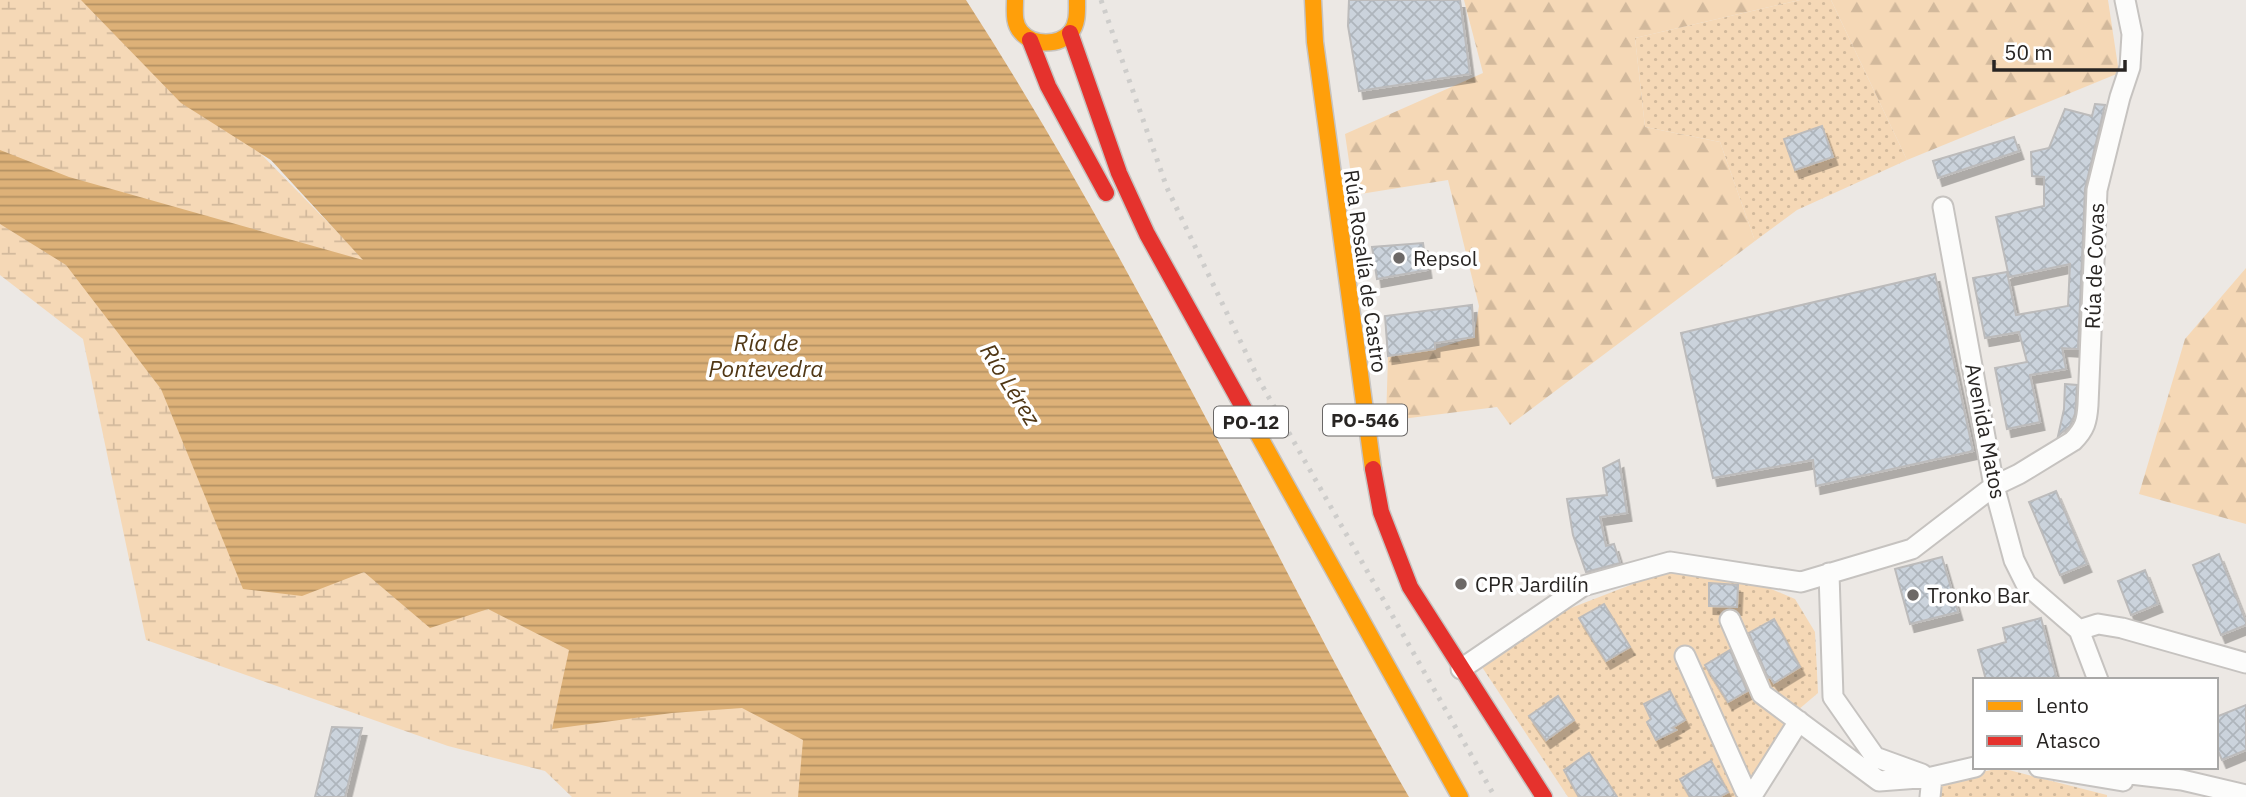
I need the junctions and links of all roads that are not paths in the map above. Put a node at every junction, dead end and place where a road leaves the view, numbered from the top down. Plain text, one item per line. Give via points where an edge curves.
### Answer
1 (1077, 0) edge
2 (1313, 0) edge
3 (2125, 0) edge
4 (1011, 4) edge
5 (1070, 33) junction
6 (1030, 40) junction
7 (1943, 206) dead end
8 (1115, 208) dead end
9 (1128, 233) dead end
10 (1142, 257) dead end
11 (1994, 486) junction
12 (1829, 573) junction
13 (1730, 620) dead end
14 (2079, 630) junction
15 (1685, 656) dead end
16 (2246, 663) edge
17 (1461, 669) junction
18 (2097, 678) edge
19 (1798, 721) junction
20 (1973, 768) edge
21 (2053, 769) edge
22 (2123, 779) edge
23 (1931, 787) edge
24 (2246, 795) edge
25 (1460, 797) edge
26 (1545, 797) edge

1 - 5 main road via 1077,24
2 - 17 main road, Rúa Rosalía de Castro / PO-546 via 1316,55 1381,512 1410,587
3 - 11 street, Rúa de Covas via 2132,34 2130,67 2097,190 2086,424 2073,441
4 - 6 main road via 1018,29
5 - 6 main road via 1052,44
5 - 25 main road, PO-12 via 1109,146 1147,233
6 - 8 main road via 1048,86
7 - 11 street, Avenida Matos
9 - 10 main road
11 - 12 street, Rúa de Covas via 1912,549
11 - 14 street, Avenida Matos via 2014,560 2026,584
12 - 17 street, Rúa de Covas via 1801,582 1670,562 1583,586
12 - 23 street via 1833,697 1875,757
13 - 19 street via 1762,694
14 - 16 street via 2098,624 2122,628
14 - 18 street
15 - 19 street via 1745,790 1754,794
17 - 26 main road, Rúa Rosalía de Castro / PO-546
19 - 23 street via 1878,781
20 - 23 street
21 - 22 street
22 - 24 street via 2182,780

